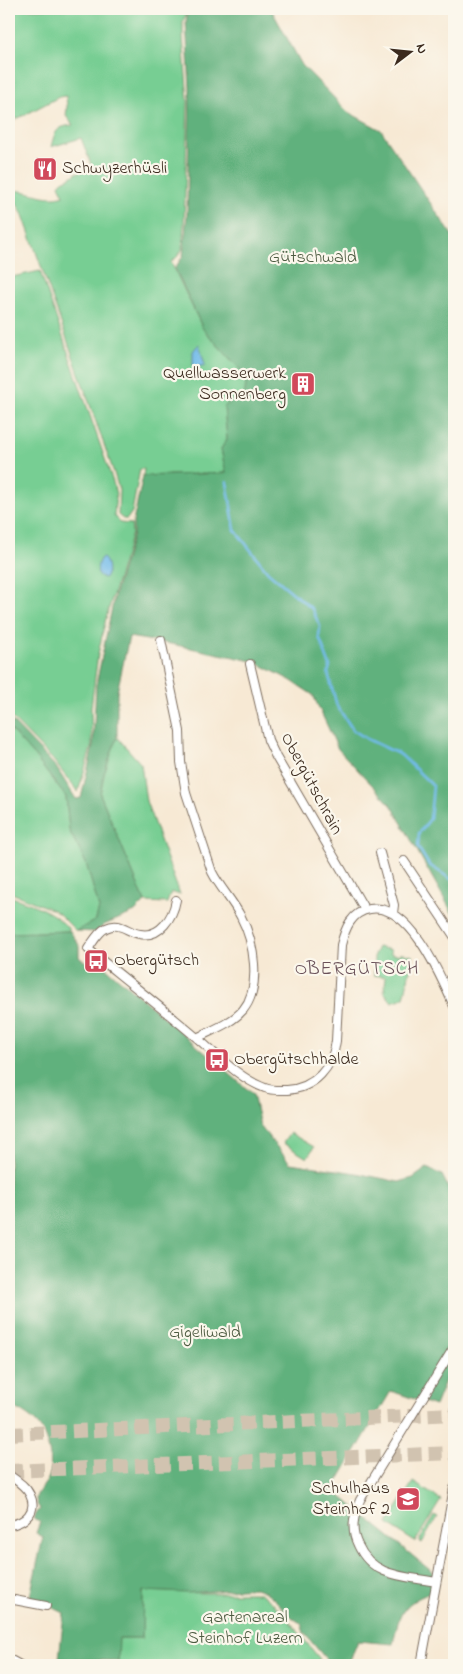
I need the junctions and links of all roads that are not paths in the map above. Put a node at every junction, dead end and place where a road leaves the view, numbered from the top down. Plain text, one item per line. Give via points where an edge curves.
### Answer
1 (161, 640) dead end
2 (250, 664) dead end
3 (380, 853) dead end
4 (404, 861) dead end
5 (176, 900) dead end
6 (365, 910) junction
7 (392, 913) junction
8 (454, 936) edge
9 (454, 1006) edge
10 (197, 1038) junction
11 (454, 1347) edge
12 (9, 1475) edge
13 (454, 1488) edge
14 (453, 1501) edge
15 (9, 1525) edge
16 (436, 1582) junction
17 (9, 1599) edge
18 (46, 1606) dead end
19 (9, 1659) edge
20 (20, 1665) edge
21 (421, 1665) edge

1 - 10 street via 180,731 186,793 212,872 241,916 254,960 254,981 243,1010 220,1027
2 - 6 street, Obergütschrain via 268,740
3 - 7 street via 394,905
4 - 8 street
5 - 10 street via 171,915 156,932 141,934 121,926 108,927 99,933 88,949
6 - 7 street via 379,908
6 - 10 street via 352,918 345,931 341,946 335,1053 315,1081 292,1090 266,1089 227,1064
7 - 9 street via 416,935
11 - 16 street via 360,1500 353,1527 362,1555 372,1565 390,1574
12 - 15 street via 30,1494 33,1507 23,1521
13 - 14 street
14 - 16 street
16 - 21 street
17 - 18 street
19 - 20 street

